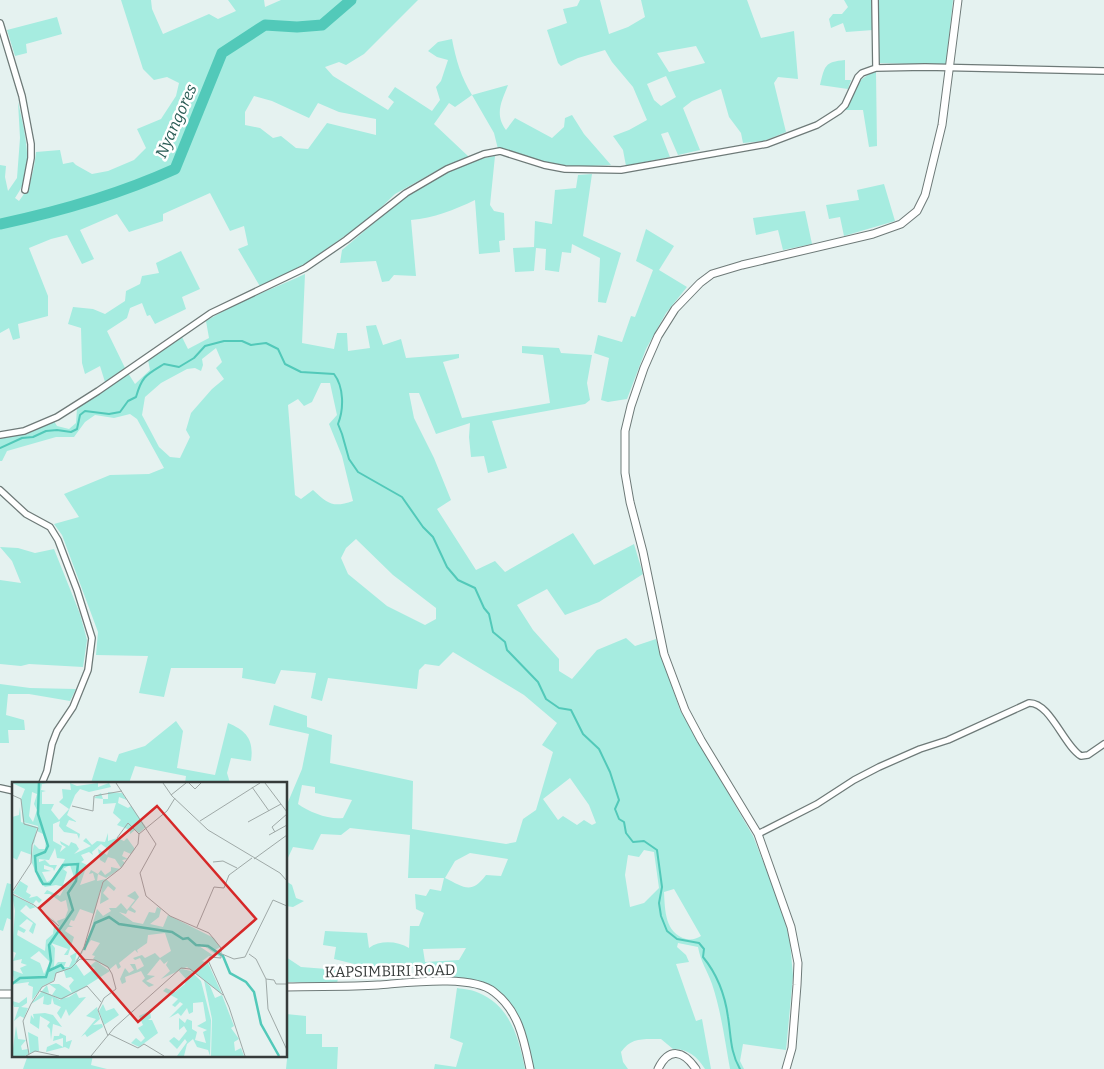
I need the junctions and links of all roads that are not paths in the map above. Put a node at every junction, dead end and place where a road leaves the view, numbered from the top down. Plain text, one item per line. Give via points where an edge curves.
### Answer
1 (875, 0) edge
2 (958, 0) edge
3 (0, 23) edge
4 (876, 68) junction
5 (950, 68) junction
6 (1104, 71) edge
7 (25, 190) dead end
8 (0, 435) edge
9 (0, 490) edge
10 (1104, 744) edge
11 (42, 782) edge
12 (758, 834) junction
13 (288, 987) edge
14 (530, 1069) edge
15 (658, 1069) edge
16 (696, 1069) edge
17 (786, 1069) edge

1 - 4 street
2 - 5 street
3 - 7 street via 22,96 31,144 30,171
4 - 5 street
4 - 8 street via 858,77 844,105 831,118 767,144 622,170 565,169 500,151 462,162 406,193 304,268 211,313 57,416 24,430
5 - 6 street
5 - 12 street via 934,160 925,195 917,211 901,224 873,234 742,265 712,274 700,282 675,309 658,336 630,406 625,431 625,473 664,654 689,717
9 - 11 street via 26,514 50,527 77,590 92,638 88,670 73,707 57,731
10 - 12 street via 1081,756 1045,711 1037,704 1029,703 879,767
12 - 17 street via 796,946 796,1001 792,1048
13 - 14 street, KAPSIMBIRI ROAD via 409,981 486,986 515,1015
15 - 16 street via 662,1060 671,1054 685,1057

